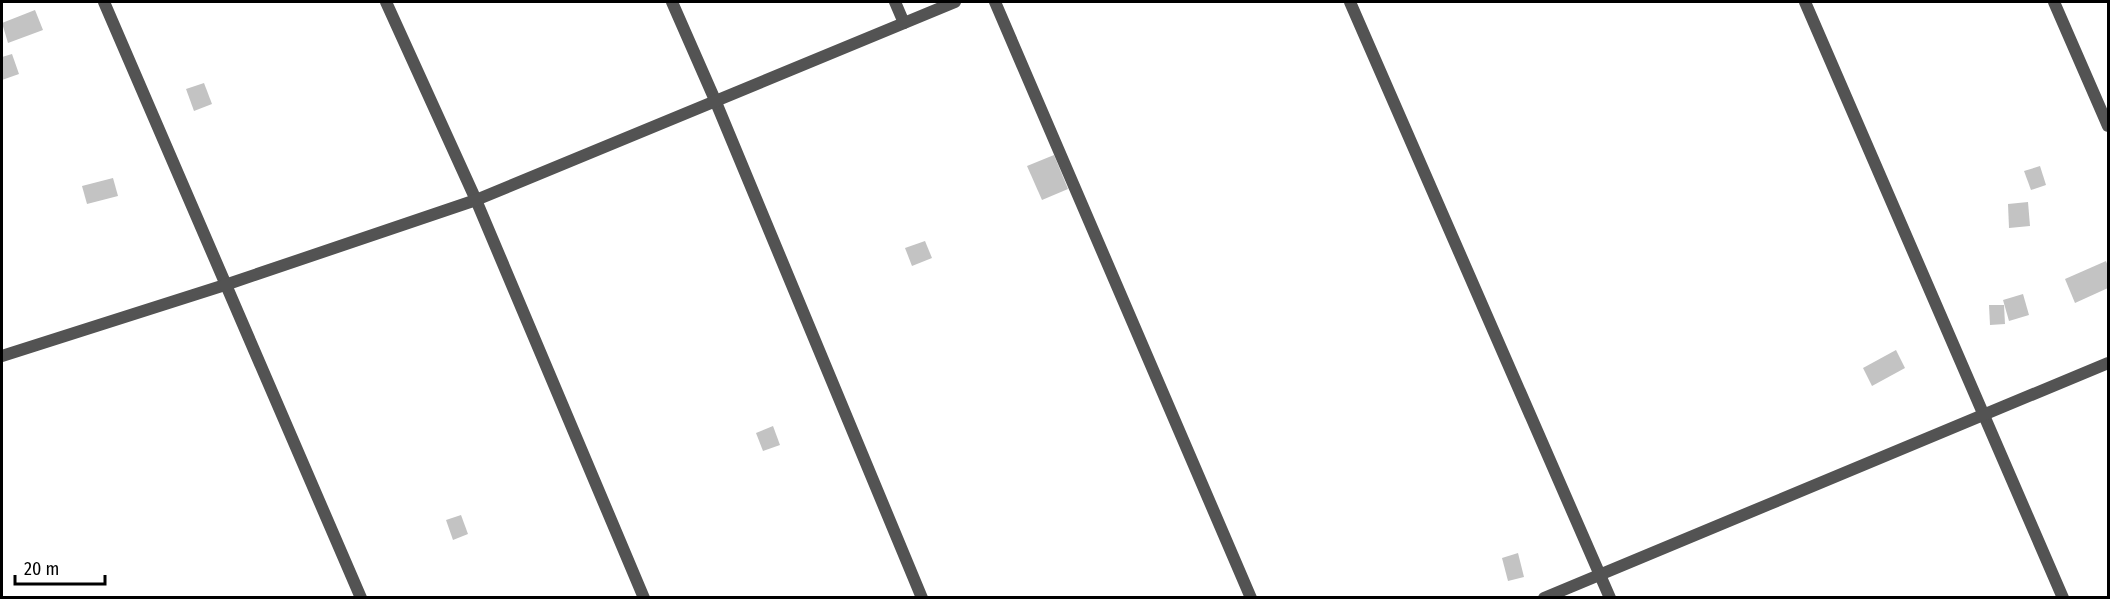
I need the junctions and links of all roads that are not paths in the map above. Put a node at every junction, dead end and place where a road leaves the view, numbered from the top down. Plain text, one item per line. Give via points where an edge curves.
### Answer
1 (104, 2) edge
2 (386, 2) edge
3 (672, 2) edge
4 (895, 2) edge
5 (955, 2) edge
6 (994, 2) edge
7 (1350, 2) edge
8 (1805, 2) edge
9 (2054, 2) edge
10 (904, 23) junction
11 (715, 100) junction
12 (2109, 126) edge
13 (476, 200) junction
14 (228, 284) junction
15 (2, 356) edge
16 (2109, 363) edge
17 (1983, 415) junction
18 (1600, 575) junction
19 (361, 597) edge
20 (644, 597) edge
21 (922, 597) edge
22 (1251, 597) edge
23 (1544, 597) edge
24 (1610, 597) edge
25 (2063, 597) edge

1 - 14 street
2 - 13 street
3 - 11 street
4 - 10 street
5 - 10 street
6 - 22 street
7 - 18 street
8 - 17 street
9 - 12 street
10 - 11 street
11 - 13 street
11 - 21 street
13 - 14 street
13 - 20 street
14 - 15 street
14 - 19 street
16 - 17 street
17 - 18 street
17 - 25 street
18 - 23 street
18 - 24 street

